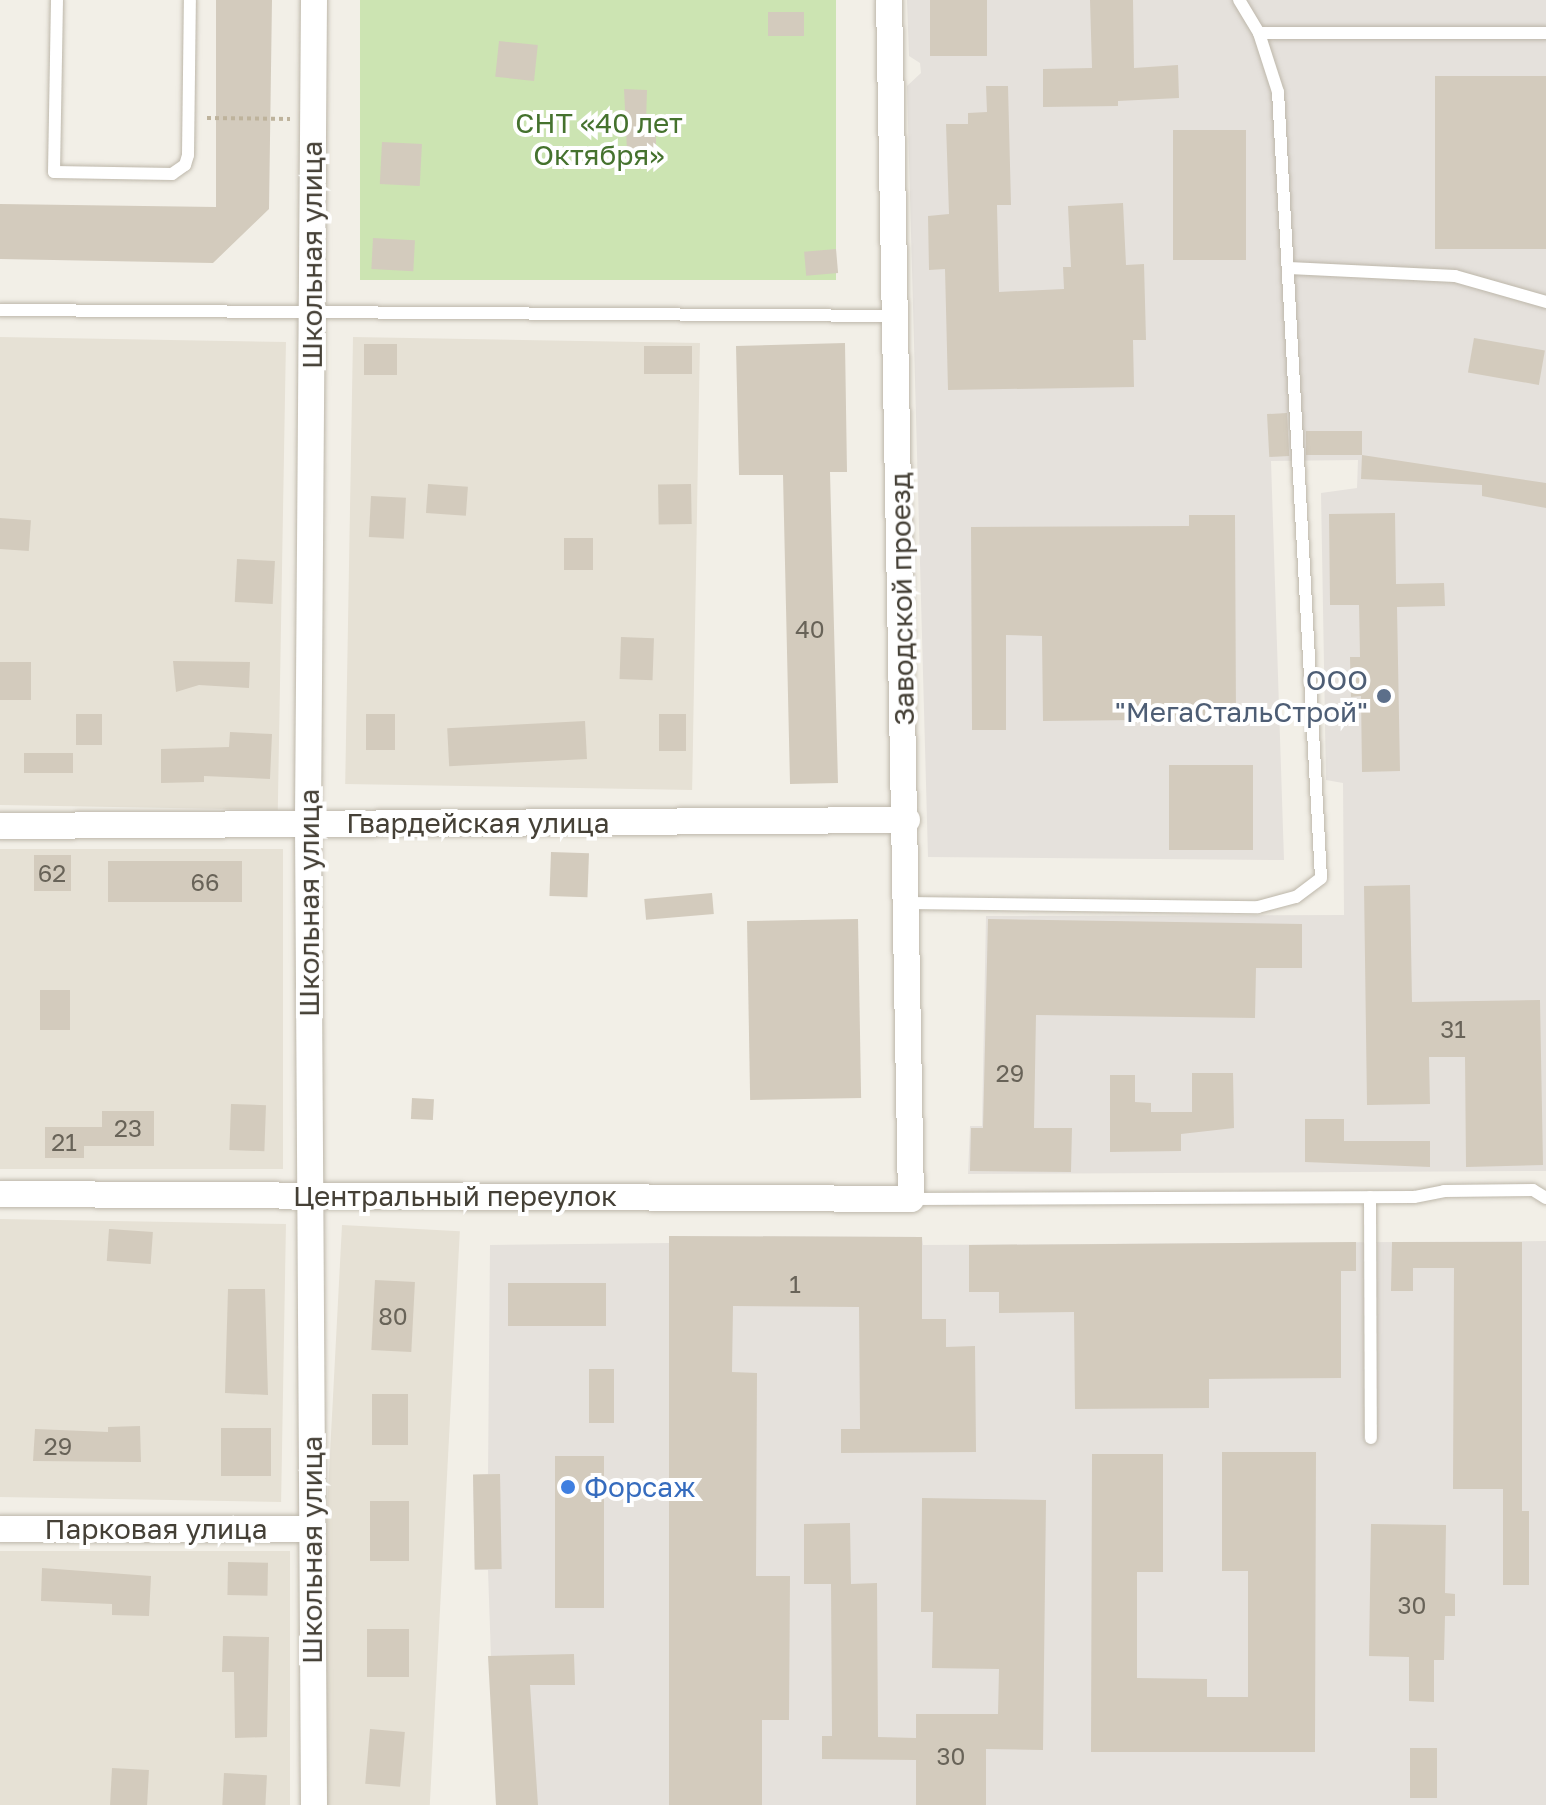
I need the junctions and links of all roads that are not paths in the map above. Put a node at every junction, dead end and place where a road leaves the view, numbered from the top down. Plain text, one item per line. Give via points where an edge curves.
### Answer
1 (57, 0) edge
2 (190, 0) edge
3 (314, 0) edge
4 (889, 0) edge
5 (1239, 0) edge
6 (1259, 33) junction
7 (1546, 33) edge
8 (1289, 268) junction
9 (1546, 302) edge
10 (0, 310) edge
11 (312, 315) junction
12 (896, 316) junction
13 (907, 820) junction
14 (308, 824) junction
15 (0, 826) edge
16 (908, 903) junction
17 (0, 1194) edge
18 (309, 1195) junction
19 (1370, 1197) junction
20 (1546, 1198) edge
21 (911, 1199) junction
22 (1371, 1438) dead end
23 (0, 1529) edge
24 (312, 1529) junction
25 (314, 1805) edge

1 - 2 lane via 54,172 179,172 188,155
3 - 11 street, Школьная улица
4 - 12 street, Заводской проезд
5 - 6 lane
6 - 7 lane
6 - 8 lane via 1278,92
8 - 9 lane via 1455,276
8 - 16 lane via 1321,878 1296,897 1258,907
10 - 11 lane
11 - 12 lane
11 - 14 street, Школьная улица
12 - 13 street, Заводской проезд
13 - 14 street, Гвардейская улица
13 - 16 street, Заводской проезд
14 - 15 street, Гвардейская улица
14 - 18 street, Школьная улица
16 - 21 street, Заводской проезд
17 - 18 street, Центральный переулок
18 - 21 street, Центральный переулок
18 - 24 street, Школьная улица
19 - 20 lane via 1533,1190
19 - 21 lane
19 - 22 lane
23 - 24 street, Парковая улица
24 - 25 street, Школьная улица

